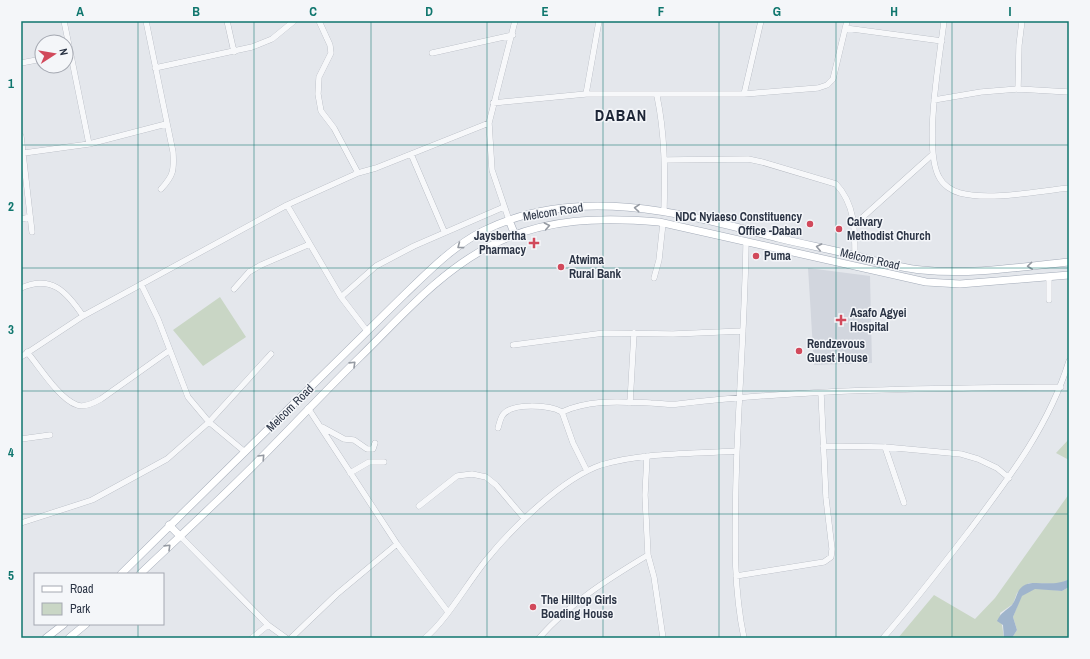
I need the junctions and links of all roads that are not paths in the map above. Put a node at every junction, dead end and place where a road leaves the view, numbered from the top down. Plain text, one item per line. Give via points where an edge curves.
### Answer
1 (64, 21) edge
2 (146, 21) edge
3 (227, 21) edge
4 (294, 21) edge
5 (319, 21) edge
6 (515, 21) edge
7 (599, 21) edge
8 (761, 21) edge
9 (847, 21) edge
10 (944, 21) edge
11 (1022, 21) edge
12 (845, 28) junction
13 (66, 34) edge
14 (512, 35) junction
15 (942, 41) junction
16 (234, 52) junction
17 (432, 53) dead end
18 (34, 61) edge
19 (21, 63) edge
20 (155, 68) junction
21 (73, 74) edge
22 (1018, 89) junction
23 (1069, 92) edge
24 (586, 94) junction
25 (744, 94) junction
26 (657, 96) junction
27 (934, 100) junction
28 (493, 103) junction
29 (489, 123) junction
30 (166, 124) junction
31 (21, 136) edge
32 (88, 144) junction
33 (24, 153) junction
34 (411, 154) junction
35 (933, 154) junction
36 (665, 160) junction
37 (358, 173) junction
38 (1069, 188) edge
39 (160, 189) dead end
40 (287, 205) junction
41 (504, 207) junction
42 (664, 211) junction
43 (30, 217) junction
44 (21, 219) edge
45 (509, 220) junction
46 (663, 223) junction
47 (854, 225) junction
48 (750, 230) junction
49 (32, 232) dead end
50 (444, 232) junction
51 (516, 235) junction
52 (746, 242) junction
53 (310, 244) junction
54 (855, 256) junction
55 (1069, 262) edge
56 (1069, 275) edge
57 (1049, 277) junction
58 (654, 278) dead end
59 (141, 284) junction
60 (21, 288) edge
61 (234, 289) dead end
62 (341, 297) junction
63 (1049, 300) dead end
64 (83, 316) junction
65 (367, 331) junction
66 (744, 331) junction
67 (634, 334) junction
68 (513, 345) dead end
69 (170, 350) junction
70 (27, 352) junction
71 (271, 354) dead end
72 (21, 357) edge
73 (1069, 361) edge
74 (1061, 387) junction
75 (821, 394) junction
76 (738, 396) junction
77 (630, 403) junction
78 (308, 408) junction
79 (562, 412) junction
80 (209, 422) junction
81 (320, 426) junction
82 (498, 428) dead end
83 (50, 435) dead end
84 (21, 438) edge
85 (375, 443) dead end
86 (823, 446) junction
87 (885, 447) junction
88 (737, 451) junction
89 (245, 452) junction
90 (647, 456) junction
91 (384, 462) dead end
92 (587, 471) junction
93 (350, 473) junction
94 (1009, 478) junction
95 (904, 503) dead end
96 (419, 506) dead end
97 (524, 518) junction
98 (21, 523) edge
99 (169, 525) junction
100 (180, 536) junction
101 (397, 544) junction
102 (648, 555) junction
103 (123, 573) edge
104 (141, 573) edge
105 (736, 576) junction
106 (448, 612) junction
107 (63, 625) edge
108 (85, 625) edge
109 (268, 625) junction
110 (46, 638) edge
111 (69, 638) edge
112 (252, 638) edge
113 (286, 638) edge
114 (290, 638) edge
115 (425, 638) edge
116 (539, 638) edge
117 (663, 638) edge
118 (744, 638) edge
119 (883, 638) edge

1 - 13 street
2 - 20 street
3 - 16 street
4 - 16 street via 272,38
5 - 37 street via 331,53 319,77 321,111 334,128
6 - 14 street
7 - 24 street
8 - 25 street
9 - 12 street
10 - 15 street
11 - 22 street
12 - 15 street
12 - 25 street via 838,61 830,82 807,90
14 - 17 street
14 - 28 street
15 - 27 street
16 - 20 street
18 - 19 street
20 - 30 street
21 - 32 street
22 - 23 street
22 - 27 street
24 - 26 street
24 - 28 street
25 - 26 street
26 - 36 street
27 - 35 street
28 - 29 street
29 - 34 street
29 - 41 street via 492,170
30 - 32 street
30 - 39 street via 173,152 174,170
31 - 33 street
32 - 33 street
33 - 43 street
34 - 37 street
34 - 50 street
35 - 38 street via 939,178 944,185 960,193 984,196
35 - 47 street
36 - 42 street
36 - 47 street via 748,159 827,180 836,184 849,202
37 - 40 street
40 - 53 street
40 - 59 street
41 - 45 street
41 - 50 street
42 -> 45 main road, Melcom Road via 590,206 535,213
42 - 48 main road, Melcom Road
43 - 44 street
43 - 49 street
45 - 51 main road
45 -> 65 main road, Melcom Road via 483,231 452,252
51 -> 46 main road via 579,220 625,219
46 - 52 main road
46 - 58 street via 659,260
47 - 54 street
48 - 52 main road
54 -> 48 main road, Melcom Road
50 - 62 street via 376,266
78 -> 51 main road via 419,299 467,261 492,245
52 - 57 main road via 926,282 960,284
52 - 66 street
53 - 61 street via 261,265 250,272
53 - 62 street
55 -> 54 main road, Melcom Road via 965,272 923,270
56 - 57 main road
57 - 63 street
59 - 64 street
59 - 69 street
60 - 64 street via 37,282 52,285 65,291
62 - 65 street
64 - 70 street
65 - 89 main road, Melcom Road
66 - 67 street
66 - 76 street
67 - 68 street via 586,334
67 - 77 street
69 - 70 street via 101,400 78,406 66,399
69 - 80 street via 188,397
70 - 72 street
71 - 80 street
73 - 74 street
74 - 75 street via 954,388
74 - 94 street via 1043,423
75 - 76 street
75 - 86 street
76 - 77 street via 669,404
76 - 88 street
77 - 79 street via 587,403
78 - 81 street
100 -> 78 main road via 255,464
79 - 82 street via 540,406 511,409 502,416
79 - 92 street
80 - 89 street
80 - 98 street via 167,459 108,492
81 - 85 street via 344,439 354,440 367,449 373,449
81 - 93 street
83 - 84 street
86 - 87 street
86 - 105 street via 831,557 824,562
87 - 94 street via 961,454 991,465
87 - 95 street
88 - 90 street
88 - 105 street via 734,547
89 - 99 main road, Melcom Road
90 - 92 street
90 - 102 street via 645,495
91 - 93 street via 369,462
92 - 97 street
93 - 101 street
94 - 119 street
96 - 97 street via 457,476 472,474 486,477 496,485
97 - 106 street via 495,549
99 - 100 main road
99 - 103 main road, Melcom Road
104 -> 100 main road
100 - 109 street
101 - 106 street
101 - 114 street via 337,594
102 - 116 street via 606,580 576,602
102 - 117 street
105 - 118 street via 739,615
106 - 115 street
107 - 110 main road
108 - 111 main road
109 - 112 street
109 - 113 street

